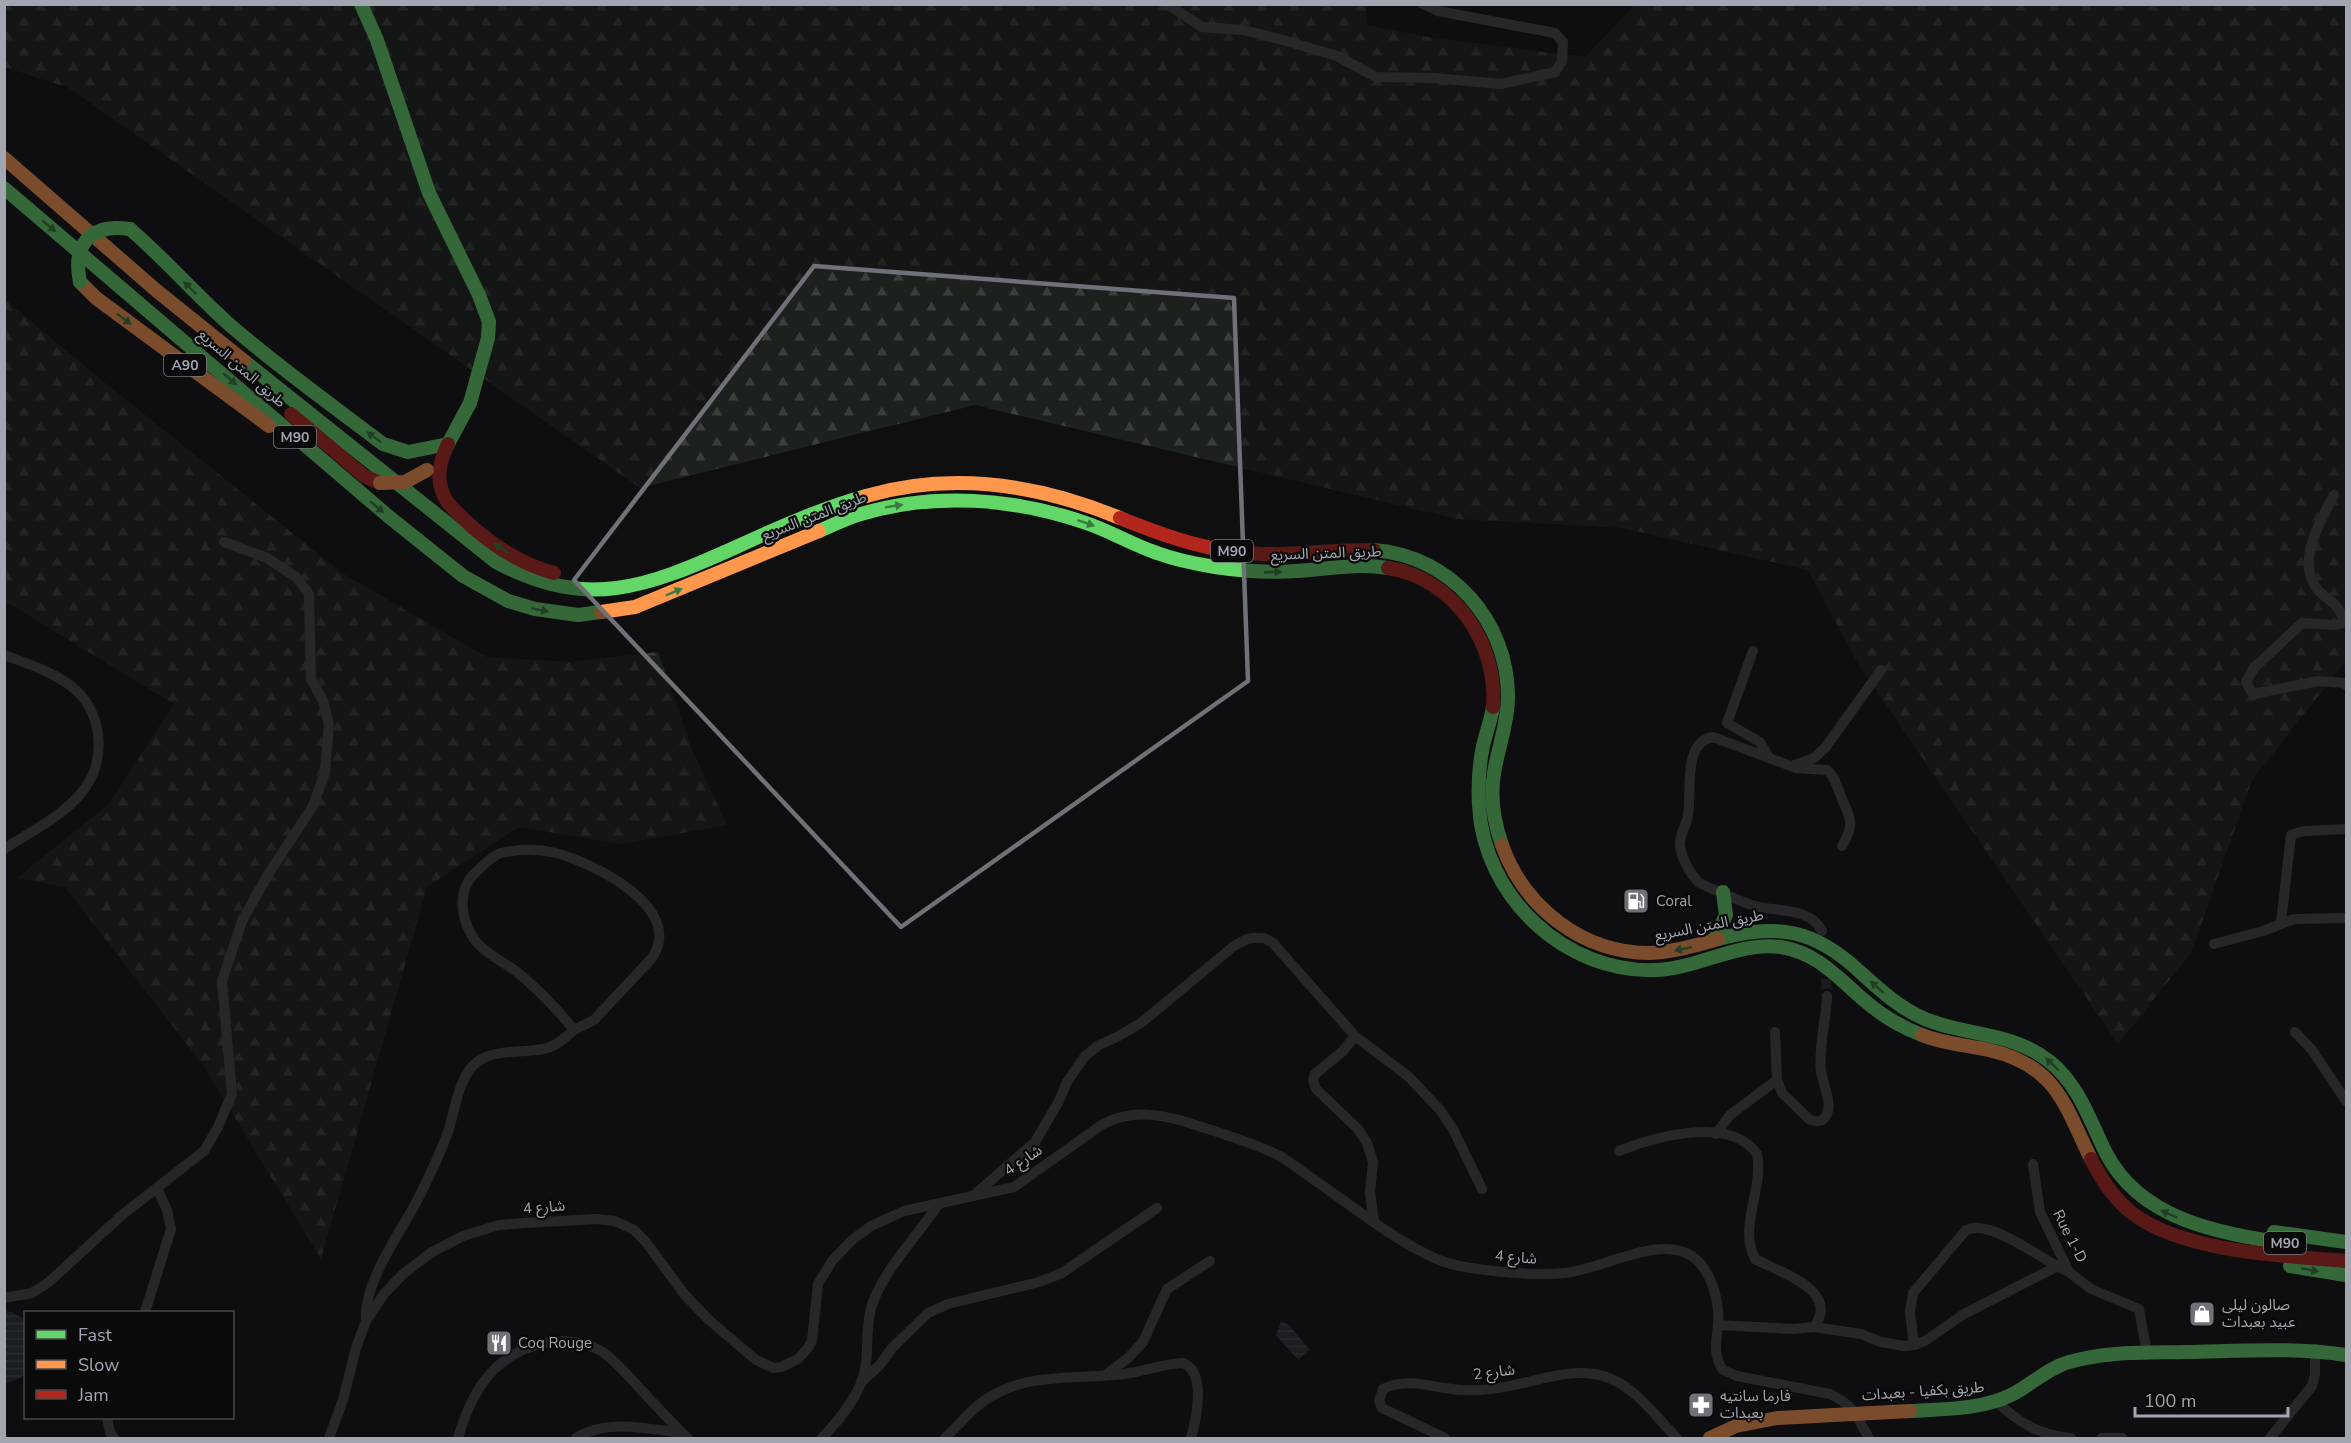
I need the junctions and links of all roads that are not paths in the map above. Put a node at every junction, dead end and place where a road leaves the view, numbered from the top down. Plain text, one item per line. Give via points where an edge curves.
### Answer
1 (361, 4) edge
2 (1167, 4) edge
3 (1424, 4) edge
4 (4, 158) edge
5 (4, 188) edge
6 (157, 291) junction
7 (232, 327) junction
8 (183, 339) junction
9 (297, 438) junction
10 (448, 444) junction
11 (440, 461) junction
12 (2334, 495) dead end
13 (224, 542) dead end
14 (614, 589) junction
15 (1753, 651) dead end
16 (4, 655) edge
17 (1881, 670) dead end
18 (2346, 685) edge
19 (1769, 758) junction
20 (1791, 766) junction
21 (2346, 830) edge
22 (1842, 846) dead end
23 (4, 849) edge
24 (1723, 892) junction
25 (2346, 918) edge
26 (2281, 923) junction
27 (1822, 931) dead end
28 (1715, 939) junction
29 (2214, 944) dead end
30 (1827, 996) tunnel mouth
31 (574, 1030) junction
32 (1775, 1032) dead end
33 (2295, 1032) dead end
34 (1355, 1036) junction
35 (1777, 1080) junction
36 (2346, 1101) edge
37 (1716, 1134) junction
38 (1619, 1151) dead end
39 (2033, 1164) dead end
40 (157, 1188) junction
41 (1482, 1189) dead end
42 (974, 1196) junction
43 (938, 1205) junction
44 (1157, 1208) dead end
45 (1374, 1222) junction
46 (2224, 1230) junction
47 (2346, 1242) edge
48 (2234, 1249) junction
49 (2346, 1251) edge
50 (1210, 1261) dead end
51 (2346, 1261) edge
52 (2055, 1267) junction
53 (2069, 1272) junction
54 (2346, 1275) edge
55 (4, 1298) edge
56 (145, 1311) edge
57 (366, 1321) junction
58 (1718, 1325) junction
59 (1814, 1327) junction
60 (1914, 1345) junction
61 (2315, 1350) junction
62 (2147, 1353) junction
63 (2346, 1355) edge
64 (1107, 1374) junction
65 (861, 1382) junction
66 (1996, 1401) junction
67 (1856, 1412) junction
68 (107, 1419) edge
69 (685, 1436) edge
70 (114, 1438) edge
71 (329, 1438) edge
72 (458, 1438) edge
73 (576, 1438) edge
74 (822, 1438) edge
75 (945, 1438) edge
76 (1191, 1438) edge
77 (1445, 1438) edge
78 (1677, 1438) edge
79 (1710, 1438) edge
80 (1869, 1438) edge
81 (2071, 1438) edge
82 (2102, 1438) edge
83 (2122, 1438) edge
84 (2270, 1438) edge

1 - 10 main road via 429,193 489,322 489,338 470,403
2 - 3 street via 1202,27 1243,30 1283,40 1336,56 1383,78 1501,84 1555,72 1562,61 1563,42 1555,33 1438,11
4 - 6 main road, طريق المتن السريع / M90
5 -> 8 main road, طريق المتن السريع / M90
6 - 7 main road via 168,292 213,324
6 - 14 main road, طريق المتن السريع / M90 via 496,562 545,584
7 -> 9 main road, A90, bridge via 130,229 111,227 91,234 80,248 76,270 80,282 96,298 248,412
10 -> 7 main road via 409,452 394,450
8 -> 9 main road, طريق المتن السريع / M90
8 - 11 main road, A90, bridge via 202,343 218,354 364,476 380,483 408,482
9 -> 48 main road, طريق المتن السريع / M90 via 462,576 508,601 559,613 578,615 635,607 859,514 937,500 1020,505 1090,525 1159,553 1219,567 1260,572 1369,566 1411,573 1431,583 1460,608 1486,652 1494,697 1477,786 1483,839 1490,861 1513,901 1555,942 1600,962 1651,970 1671,969 1754,946 1772,945 1822,962 1871,1007 1914,1032 1944,1042 2002,1052 2043,1074 2065,1099 2092,1162 2122,1205 2158,1228
10 - 11 main road
14 -> 11 main road via 536,568 482,535 446,501 440,485
12 - 18 street via 2310,552 2309,574 2319,591 2337,606 2345,622 2302,623 2254,668 2246,682 2253,694 2318,681
13 - 40 street via 267,558 296,577 309,594 311,679 329,724 325,772 313,806 242,921 222,981 232,1094 219,1127 204,1151
28 -> 14 main road, طريق المتن السريع / M90 via 1665,952 1611,948 1564,927 1534,900 1515,876 1504,852 1493,802 1494,768 1509,692 1499,641 1472,597 1442,572 1405,555 1369,548 1287,554 1218,550 1157,534 1053,494 952,482 892,489 848,500 689,568
15 - 19 street via 1727,724 1761,742
16 - 23 street via 62,680 83,696 99,737 99,752 90,780 74,801
17 - 20 street via 1825,748 1814,758
19 - 20 street
19 - 24 street via 1713,737 1696,749 1688,786 1688,816 1680,836 1682,852 1699,883
20 - 22 street via 1827,770 1836,780 1850,820
21 - 26 street via 2291,835
24 - 27 street via 1757,907 1804,915
24 - 28 main road via 1726,915
25 - 26 street
26 - 29 street
46 -> 28 main road, طريق المتن السريع / M90 via 2172,1216 2133,1191 2109,1161 2076,1088 2045,1057 2026,1045 1916,1016 1832,947 1799,933 1761,929
30 - 35 street via 1821,1070 1827,1116 1813,1122 1782,1093
31 - 31 street via 539,992 484,949 470,933 462,892 486,862 498,854 536,850 590,865 635,896 656,918 659,939 652,958 594,1020
31 - 57 street via 553,1046 488,1057 471,1067 434,1166 367,1295
32 - 35 street
33 - 36 street
34 - 41 street via 1408,1077 1440,1110
34 - 42 street via 1273,943 1264,938 1246,939 1227,950 1141,1023 1085,1056 1035,1142
34 - 45 street via 1338,1056 1316,1071 1313,1080 1316,1089 1358,1129 1370,1149
35 - 37 street via 1730,1115
37 - 38 street via 1674,1134
37 - 59 street via 1745,1142 1757,1154 1749,1244 1755,1259 1814,1292 1821,1308 1820,1320
39 - 53 street, Rue 1-D via 2040,1212
40 - 55 street via 39,1289
40 - 56 street via 171,1228
42 - 43 street, شارع 4
42 - 45 street, شارع 4 via 1014,1187 1117,1117 1148,1114 1177,1118 1281,1157
43 - 57 street, شارع 4 via 886,1218 841,1250 818,1284 812,1341 798,1359 781,1368 766,1365 740,1348 684,1294 634,1230 607,1219 499,1226 463,1236 432,1252 403,1274
43 - 65 street via 879,1288 871,1306
44 - 65 street via 1062,1273 928,1313
45 - 58 street, شارع 4 via 1440,1260 1459,1266 1530,1274 1568,1273 1668,1249 1683,1252 1697,1261 1710,1280
46 - 47 main road
46 - 49 main road, M90
48 - 51 main road, M90
48 -> 54 main road via 2264,1261
50 - 64 street via 1167,1289 1143,1342
52 - 53 street
52 - 60 street
52 - 60 street via 2012,1239 1978,1227 1966,1230 1913,1293 1910,1312
53 - 62 street, Rue 1-D via 2091,1289 2139,1309
57 - 71 street, شارع 4
58 - 59 street
58 - 67 street, شارع 4 via 1717,1356 1729,1374 1830,1394
59 - 60 street
61 - 62 main road, طريق بكفيا - بعبدات via 2257,1348
61 - 63 main road, طريق بكفيا - بعبدات
61 - 84 street via 2312,1386
62 - 66 main road, طريق بكفيا - بعبدات via 2102,1355 2068,1362
64 - 75 street via 1038,1379 1009,1387 982,1402
64 - 76 street via 1187,1364 1199,1399
65 - 74 street via 842,1415
66 - 67 main road, طريق بكفيا - بعبدات via 1956,1408
66 - 81 street via 2038,1432
67 - 79 main road, طريق بكفيا - بعبدات via 1752,1422
67 - 80 street
68 - 70 street
69 - 72 street via 619,1366 600,1351 568,1341 529,1348 497,1367 471,1406
69 - 73 street via 615,1426
77 - 78 street, شارع 2 via 1382,1408 1379,1401 1383,1389 1406,1382 1478,1390 1567,1374 1598,1375 1630,1390
82 - 83 street

